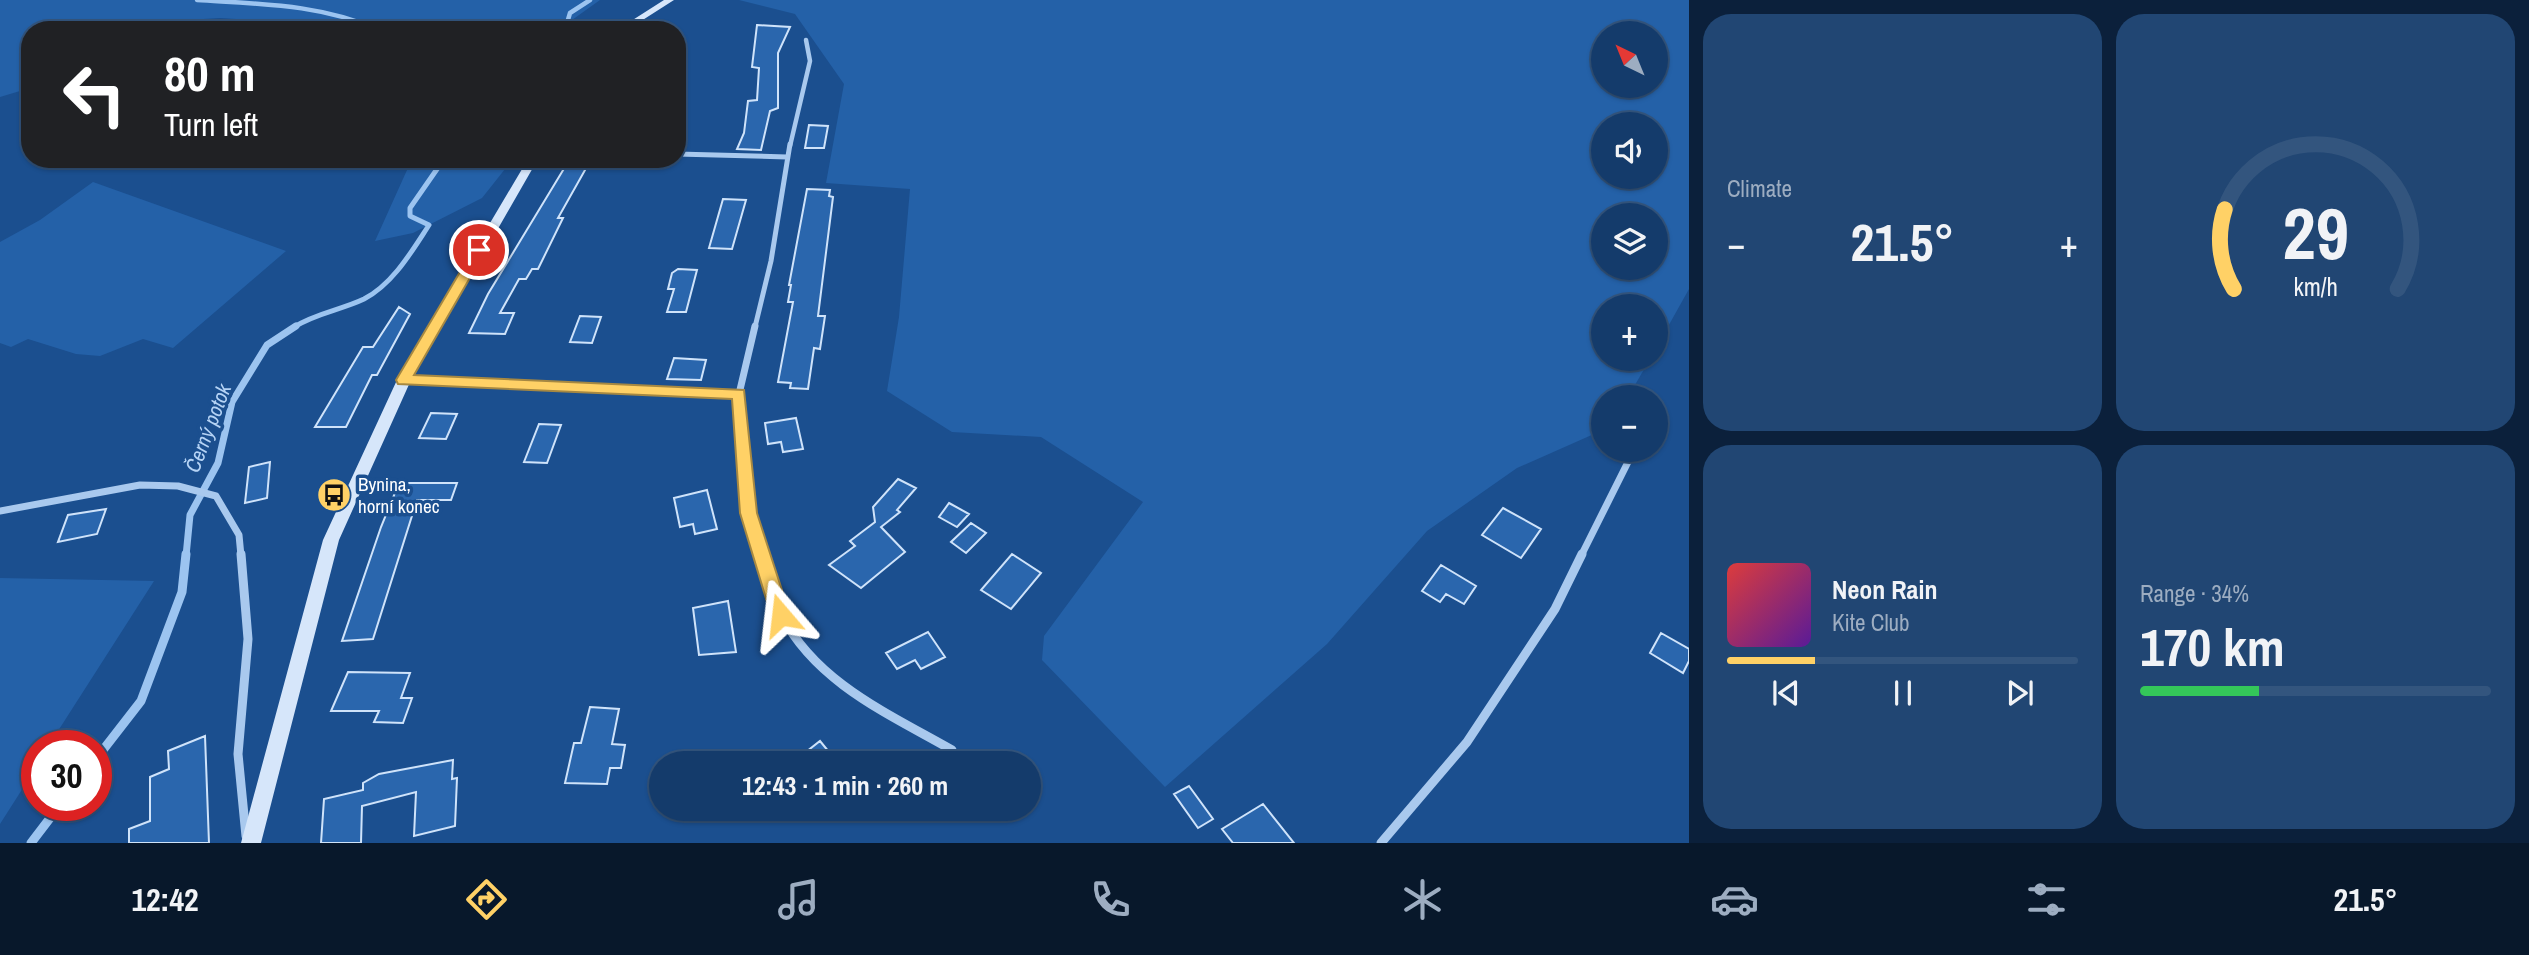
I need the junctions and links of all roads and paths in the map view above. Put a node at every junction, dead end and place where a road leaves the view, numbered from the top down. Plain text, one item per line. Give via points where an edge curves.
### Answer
1 (676, 0) edge
2 (668, 1) edge
3 (636, 21) edge
4 (806, 40) dead end
5 (686, 154) edge
6 (787, 157) junction
7 (528, 168) edge
8 (404, 380) junction
9 (739, 394) junction
10 (1628, 462) edge
11 (0, 511) edge
12 (952, 750) dead end
13 (249, 843) edge
14 (1381, 843) edge

1 - 2 street
2 - 3 street
4 - 6 street via 810,61
5 - 6 street
6 - 9 street via 771,261
7 - 8 street
8 - 9 street
8 - 13 street via 331,540
9 - 12 street via 748,513 781,615 807,653 848,691
10 - 14 street via 1555,609 1467,742
11 - 13 street via 140,485 188,488 216,496 239,535 248,639 238,754

